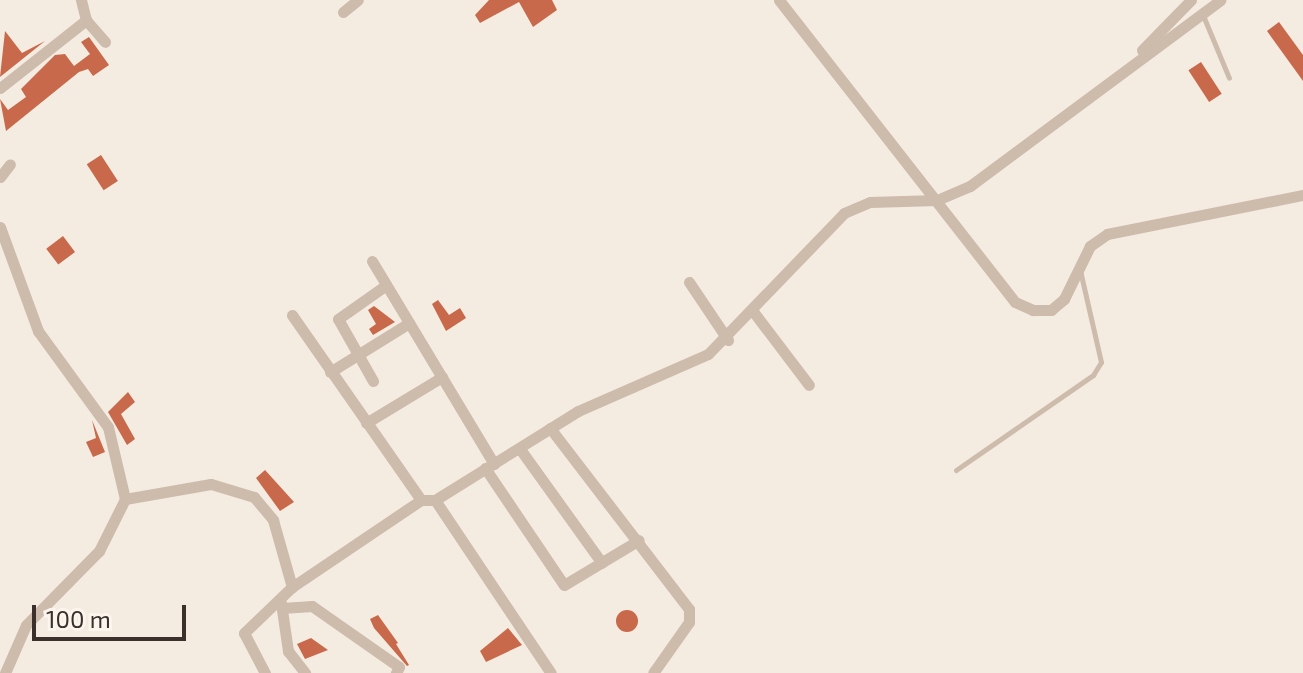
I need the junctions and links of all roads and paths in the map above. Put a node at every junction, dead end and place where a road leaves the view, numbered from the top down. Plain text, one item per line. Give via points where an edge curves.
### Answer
1 (81, 0) edge
2 (358, 0) edge
3 (779, 0) edge
4 (1191, 0) edge
5 (1220, 0) edge
6 (343, 12) dead end
7 (1202, 13) junction
8 (86, 20) junction
9 (105, 42) dead end
10 (1142, 50) dead end
11 (1229, 78) dead end
12 (0, 88) edge
13 (10, 164) dead end
14 (0, 177) edge
15 (1303, 195) edge
16 (937, 200) junction
17 (0, 227) edge
18 (372, 261) dead end
19 (1079, 269) junction
20 (689, 282) dead end
21 (386, 285) junction
22 (752, 310) junction
23 (292, 315) dead end
24 (409, 323) junction
25 (728, 340) junction
26 (358, 354) junction
27 (330, 372) junction
28 (442, 377) junction
29 (373, 381) dead end
30 (809, 385) dead end
31 (366, 423) junction
32 (550, 428) junction
33 (520, 449) junction
34 (489, 466) junction
35 (956, 470) dead end
36 (125, 499) junction
37 (421, 500) junction
38 (435, 500) junction
39 (639, 540) junction
40 (602, 563) junction
41 (292, 587) junction
42 (282, 605) junction
43 (5, 673) edge
44 (265, 673) edge
45 (305, 673) edge
46 (396, 673) edge
47 (551, 673) edge
48 (653, 673) edge

1 - 8 street
2 - 6 street
3 - 16 street
4 - 10 street
5 - 7 street
7 - 11 lane
7 - 16 street via 1004,164
8 - 9 street
8 - 12 street
13 - 14 street
15 - 19 street via 1107,234 1090,246
16 - 19 street via 1015,302 1051,310 1064,299
16 - 22 street via 870,202 844,213
17 - 36 street via 38,331 108,427
18 - 21 street
19 - 35 lane via 1101,362 1093,375
20 - 25 street
21 - 24 street
21 - 26 street via 339,315
22 - 25 street
22 - 30 street
23 - 27 street
24 - 26 street
24 - 28 street
25 - 32 street
26 - 27 street
26 - 29 street
27 - 31 street
28 - 31 street
28 - 34 street
31 - 37 street
32 - 33 street
32 - 39 street
33 - 34 street
33 - 40 street
34 - 38 street
34 - 40 street via 564,585
36 - 41 street via 211,484 254,497 273,520
36 - 43 street via 99,551 26,625
37 - 38 street
37 - 41 street
38 - 47 street
39 - 40 street
39 - 48 street via 692,615
41 - 42 street
42 - 44 street via 244,633
42 - 45 street via 288,651
42 - 46 street via 312,606 399,667

